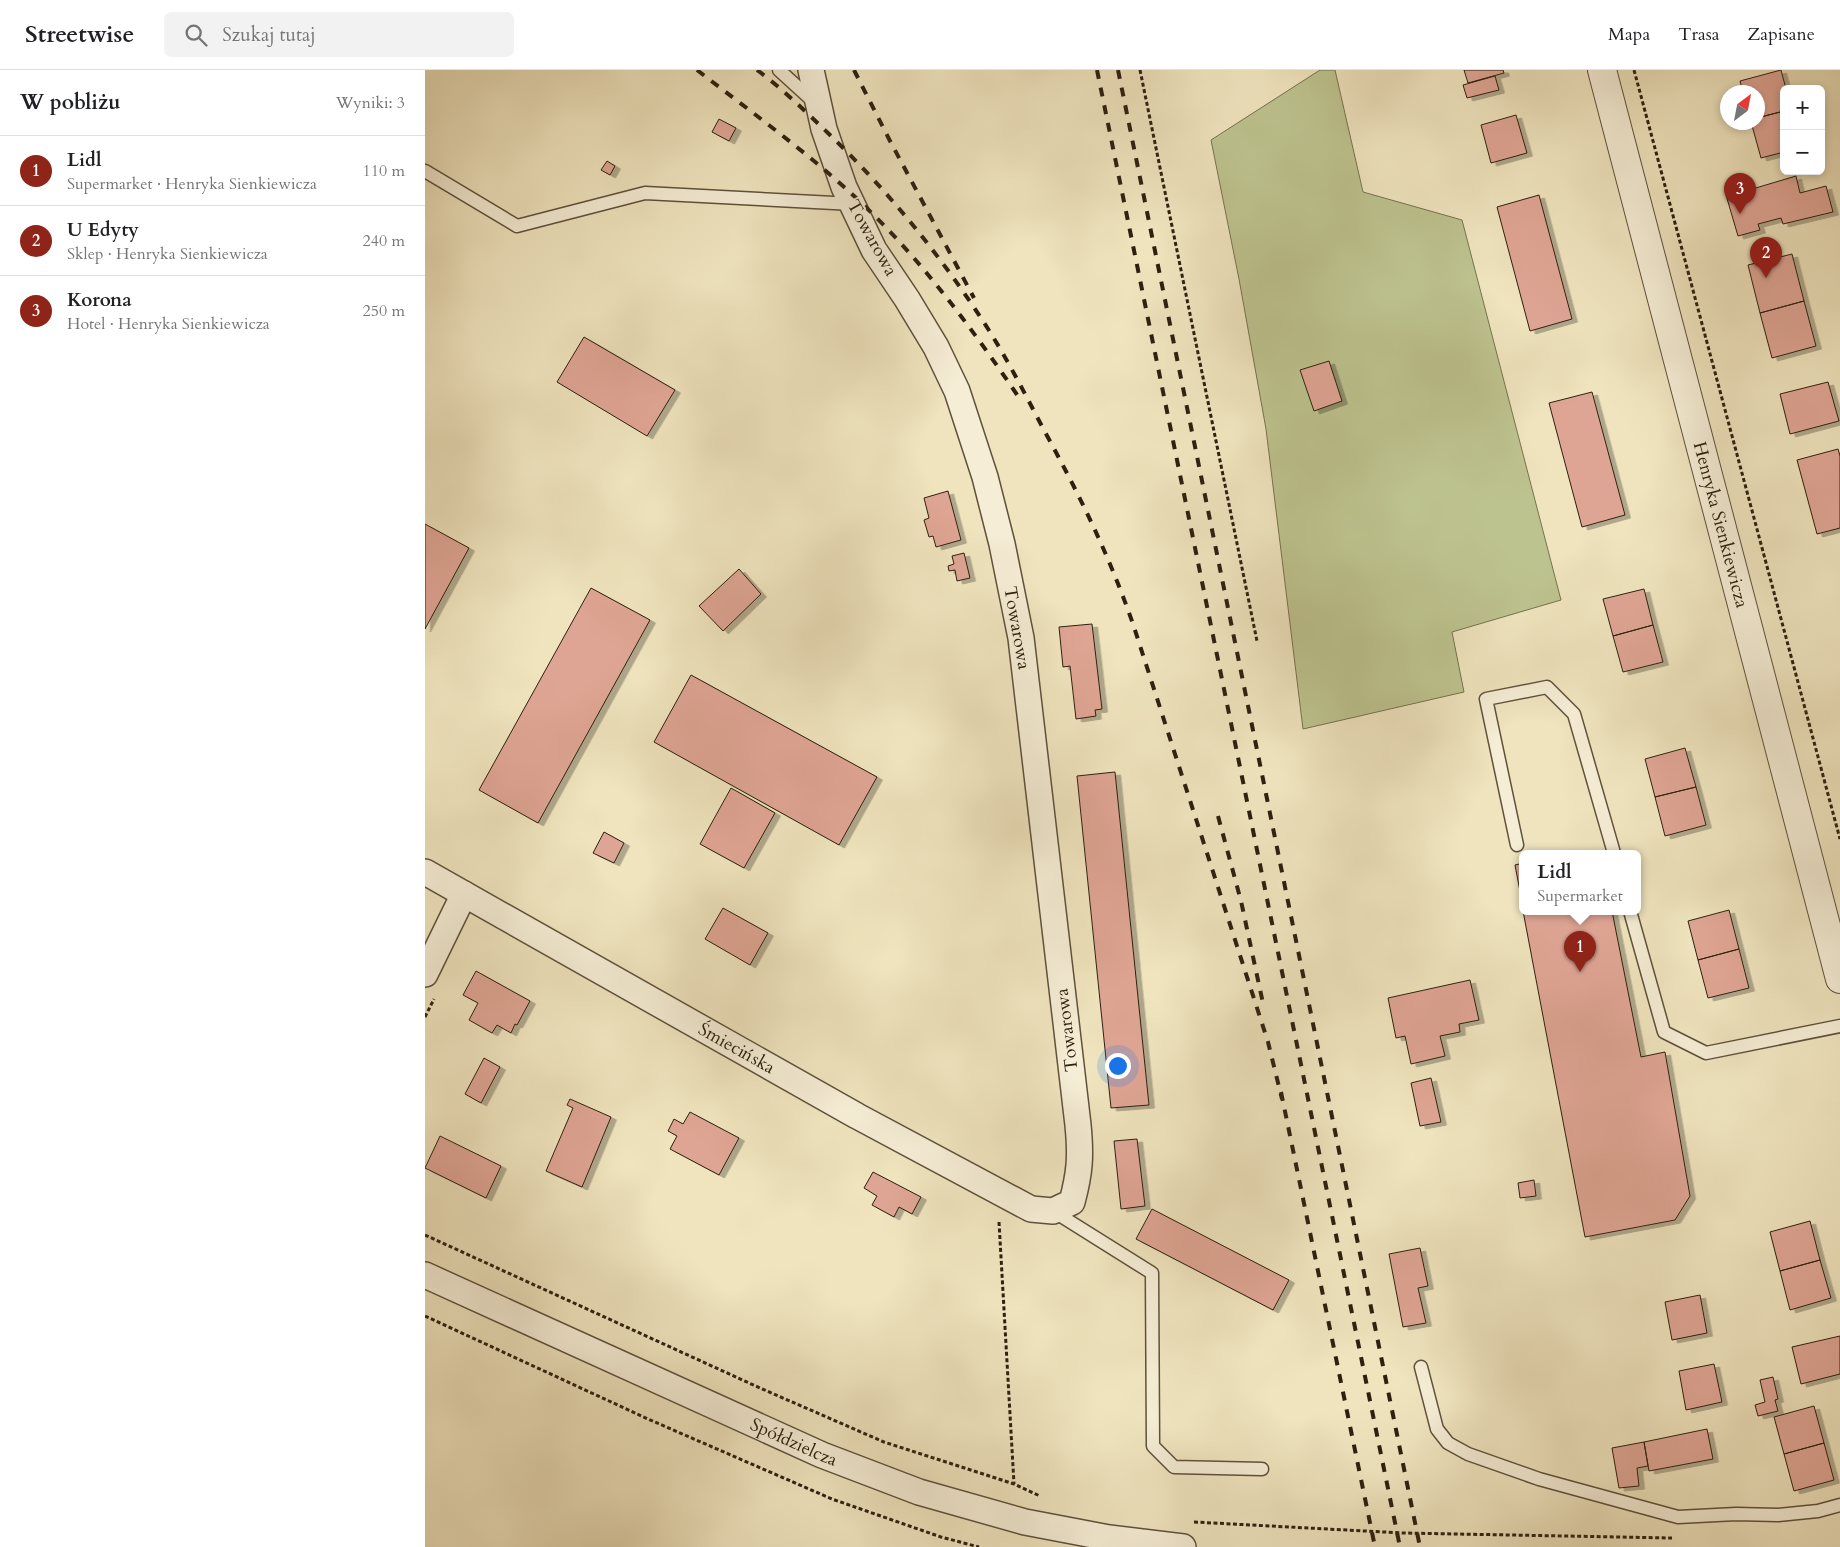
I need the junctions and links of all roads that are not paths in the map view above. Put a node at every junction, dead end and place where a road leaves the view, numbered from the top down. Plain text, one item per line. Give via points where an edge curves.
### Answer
1 (779, 70) edge
2 (811, 70) edge
3 (1602, 70) edge
4 (819, 106) junction
5 (425, 171) edge
6 (853, 204) junction
7 (1517, 845) dead end
8 (1612, 850) edge
9 (425, 872) edge
10 (464, 894) junction
11 (1631, 915) edge
12 (425, 974) edge
13 (1840, 979) edge
14 (1840, 1026) edge
15 (1053, 1211) junction
16 (425, 1275) edge
17 (1421, 1367) dead end
18 (1262, 1469) dead end
19 (1840, 1505) edge
20 (1183, 1547) edge

1 - 4 lane
2 - 4 street, Towarowa
3 - 13 street, Henryka Sienkiewicza
4 - 6 street, Towarowa via 844,187
5 - 6 lane via 517,226 645,193
6 - 15 street, Towarowa via 874,250 936,347 957,391 1002,544 1021,638 1080,1151 1079,1176 1072,1202
7 - 8 lane via 1486,699 1547,687 1574,714
9 - 10 street, Śmiecińska
10 - 12 street
10 - 15 street, Śmiecińska via 857,1116 1031,1209
11 - 14 lane via 1664,1032 1706,1053
15 - 18 lane via 1152,1273 1153,1446 1174,1466
16 - 20 street, Spółdzielcza via 822,1455 919,1492 1025,1522 1109,1538
17 - 19 lane via 1437,1430 1448,1442 1468,1454 1539,1479 1679,1518 1778,1515

